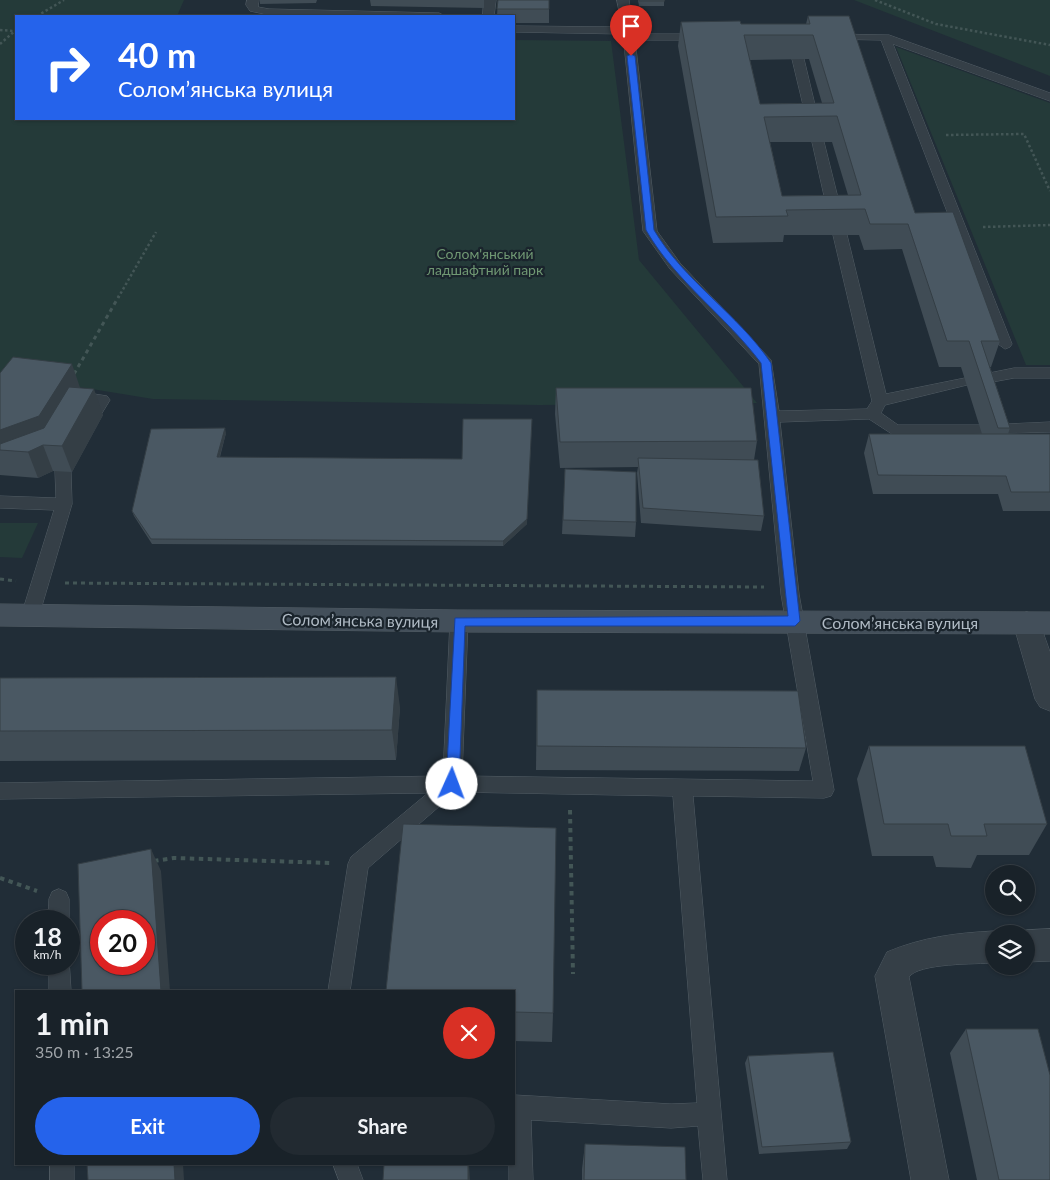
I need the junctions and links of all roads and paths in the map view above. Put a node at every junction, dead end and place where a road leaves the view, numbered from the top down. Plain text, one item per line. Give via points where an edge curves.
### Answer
1 (59, 0) edge
2 (64, 0) edge
3 (253, 0) edge
4 (490, 0) edge
5 (623, 0) edge
6 (875, 0) edge
7 (38, 15) edge
8 (396, 15) edge
9 (489, 15) edge
10 (515, 29) edge
11 (0, 30) edge
12 (15, 31) edge
13 (15, 32) edge
14 (629, 34) junction
15 (715, 37) edge
16 (820, 37) edge
17 (885, 37) junction
18 (0, 44) edge
19 (1050, 46) edge
20 (798, 59) edge
21 (1050, 97) edge
22 (814, 128) edge
23 (923, 135) junction
24 (818, 142) edge
25 (1050, 191) edge
26 (1050, 225) edge
27 (959, 227) junction
28 (156, 232) dead end
29 (1005, 344) dead end
30 (1050, 373) edge
31 (70, 382) dead end
32 (56, 393) edge
33 (876, 407) junction
34 (93, 414) dead end
35 (772, 417) junction
36 (1050, 427) edge
37 (63, 471) edge
38 (0, 502) edge
39 (64, 504) junction
40 (40, 583) junction
41 (790, 587) junction
42 (0, 615) edge
43 (30, 616) junction
44 (459, 621) junction
45 (795, 621) junction
46 (1039, 623) edge
47 (1050, 699) edge
48 (452, 784) junction
49 (682, 787) junction
50 (0, 791) edge
51 (570, 809) dead end
52 (146, 863) edge
53 (358, 864) junction
54 (0, 878) edge
55 (59, 899) joint
56 (59, 910) edge
57 (1050, 945) edge
58 (1035, 946) edge
59 (985, 948) edge
60 (573, 974) dead end
61 (60, 975) edge
62 (60, 990) edge
63 (339, 990) edge
64 (516, 1107) edge
65 (709, 1114) junction
66 (62, 1165) edge
67 (345, 1165) edge
68 (62, 1180) edge
69 (351, 1180) edge
70 (520, 1180) edge
71 (715, 1180) edge
72 (930, 1180) edge

1 - 2 path
1 - 7 path
3 - 8 lane via 254,8 269,12
4 - 9 lane
5 - 14 lane
6 - 19 path via 936,24
10 - 14 lane
11 - 12 path
13 - 18 path
14 - 15 lane
14 - 35 lane via 650,230 662,252 745,336 766,363
16 - 17 lane
17 - 21 lane
17 - 23 lane
20 - 22 lane
23 - 25 path via 1024,134
23 - 27 lane
24 - 33 lane
26 - 27 path
27 - 29 lane
28 - 31 path, bridge
30 - 33 lane via 1014,373 971,381
32 - 34 lane via 102,400
33 - 35 lane
33 - 36 lane via 895,431
35 - 41 lane
37 - 39 lane
38 - 39 lane
39 - 40 lane
40 - 41 path
40 - 43 lane
41 - 45 lane
42 - 43 main road, Соломʼянська вулиця
43 - 44 main road, Соломʼянська вулиця
44 - 45 main road, Соломʼянська вулиця
44 - 48 lane
45 - 46 main road, Соломʼянська вулиця
45 - 49 lane via 824,790
46 - 47 street
48 - 49 lane
48 - 50 lane
48 - 53 lane
49 - 65 lane
51 - 60 path
52 - 53 path via 174,858
53 - 63 lane
54 - 55 path
55 - 56 lane
57 - 58 street
59 - 72 street via 932,950 899,962 892,976
61 - 62 lane
64 - 65 lane via 671,1116
64 - 70 lane
65 - 71 lane
66 - 68 lane
67 - 69 lane

